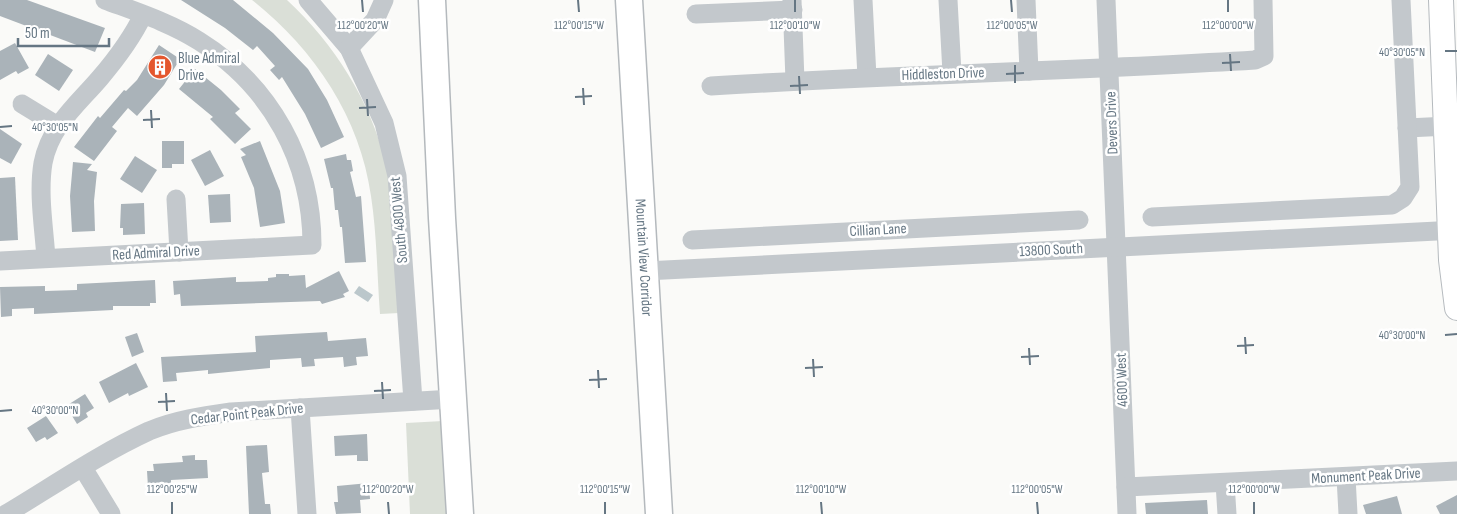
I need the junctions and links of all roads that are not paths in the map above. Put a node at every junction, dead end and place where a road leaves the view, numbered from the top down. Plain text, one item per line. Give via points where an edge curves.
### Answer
1 (105, 0) edge
2 (308, 0) edge
3 (384, 0) edge
4 (432, 0) edge
5 (629, 0) edge
6 (864, 0) edge
7 (948, 0) edge
8 (1026, 0) edge
9 (1106, 0) edge
10 (1263, 0) edge
11 (1401, 0) edge
12 (1441, 0) edge
13 (792, 5) edge
14 (696, 14) dead end
15 (143, 15) junction
16 (349, 48) junction
17 (1110, 69) junction
18 (1029, 71) junction
19 (952, 73) junction
20 (867, 78) junction
21 (795, 81) junction
22 (711, 86) dead end
23 (22, 104) dead end
24 (58, 126) junction
25 (1448, 126) junction
26 (1407, 128) junction
27 (176, 199) dead end
28 (1335, 208) junction
29 (1218, 213) junction
30 (1152, 217) dead end
31 (1079, 220) dead end
32 (1013, 223) junction
33 (1454, 230) edge
34 (742, 236) junction
35 (1337, 236) junction
36 (692, 240) dead end
37 (1220, 241) junction
38 (1117, 246) junction
39 (1015, 251) junction
40 (179, 252) junction
41 (46, 258) junction
42 (0, 261) edge
43 (744, 266) junction
44 (645, 271) junction
45 (1457, 308) edge
46 (453, 399) junction
47 (413, 401) junction
48 (300, 408) junction
49 (83, 468) junction
50 (1457, 471) edge
51 (1346, 477) junction
52 (1225, 483) junction
53 (1126, 487) junction
54 (6, 514) edge
55 (111, 514) edge
56 (307, 514) edge
57 (460, 514) edge
58 (659, 514) edge
59 (1127, 514) edge
60 (1227, 514) edge
61 (1348, 514) edge

1 - 15 street
2 - 16 street, South 4800 West
3 - 16 street via 376,20
4 - 46 highway
5 - 44 highway, Mountain View Corridor
6 - 20 street
7 - 19 street
8 - 18 street
9 - 17 street, Devers Drive
10 - 17 street, Hiddleston Drive via 1264,56 1255,60
11 - 26 street
12 - 25 main road
13 - 14 street
13 - 21 street
15 - 24 street via 118,56
15 - 40 street, Red Admiral Drive via 184,33 219,55 238,70 268,104 290,141 310,210 312,245
16 - 47 street, South 4800 West via 384,123 397,176
17 - 18 street, Hiddleston Drive
17 - 38 street, Devers Drive
18 - 19 street, Hiddleston Drive
19 - 20 street, Hiddleston Drive
20 - 21 street, Hiddleston Drive
21 - 22 street, Hiddleston Drive
23 - 24 street
24 - 41 street via 46,152 42,171
25 - 26 street
25 - 33 main road
26 - 28 street via 1410,187 1403,198 1392,205
27 - 40 street
28 - 29 street
28 - 35 street
29 - 30 street
29 - 37 street
31 - 32 street, Cillian Lane
32 - 34 street, Cillian Lane
32 - 39 street
33 - 35 street, 13800 South
33 - 45 main road via 1451,260
34 - 36 street, Cillian Lane
34 - 43 street
35 - 37 street, 13800 South
37 - 38 street, 13800 South
38 - 39 street, 13800 South
38 - 53 street, 4600 West
39 - 43 street, 13800 South
40 - 41 street, Red Admiral Drive
41 - 42 street, Red Admiral Drive
43 - 44 street, 13800 South
44 - 58 highway, Mountain View Corridor
46 - 47 street, Cedar Point Peak Drive
46 - 57 highway
47 - 48 street, Cedar Point Peak Drive
48 - 49 street, Cedar Point Peak Drive via 231,412 175,422 126,443
48 - 56 street
49 - 54 street, Cedar Point Peak Drive
49 - 55 street
50 - 51 street, Monument Peak Drive
51 - 52 street, Monument Peak Drive
51 - 61 street
52 - 53 street, Monument Peak Drive
52 - 60 street
53 - 59 street, 4600 West

